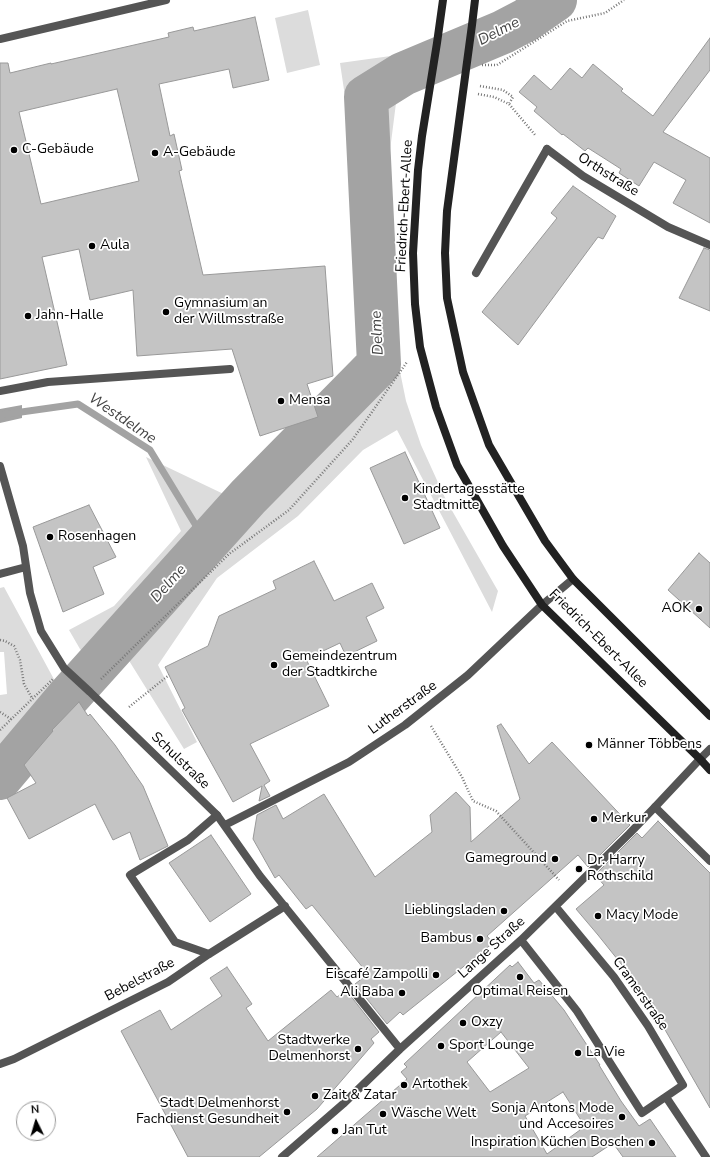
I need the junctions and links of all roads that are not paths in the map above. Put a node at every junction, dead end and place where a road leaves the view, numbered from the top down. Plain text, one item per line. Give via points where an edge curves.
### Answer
1 (166, 0) edge
2 (443, 0) edge
3 (475, 0) edge
4 (0, 39) edge
5 (710, 245) edge
6 (476, 273) dead end
7 (230, 369) dead end
8 (0, 392) edge
9 (0, 466) edge
10 (26, 567) junction
11 (0, 574) edge
12 (574, 579) junction
13 (542, 605) junction
14 (710, 716) edge
15 (710, 749) edge
16 (700, 758) junction
17 (710, 770) edge
18 (656, 807) junction
19 (217, 815) junction
20 (225, 825) junction
21 (710, 861) edge
22 (285, 906) junction
23 (556, 906) junction
24 (521, 940) junction
25 (209, 954) junction
26 (400, 1049) junction
27 (0, 1064) edge
28 (666, 1096) junction
29 (282, 1157) edge
30 (706, 1157) edge

1 - 4 street
2 - 13 main road, Friedrich-Ebert-Allee via 422,136 412,253 420,347 436,407 457,465 503,546
3 - 12 main road, Friedrich-Ebert-Allee via 447,210 447,298 463,372 489,445 545,541
5 - 6 street, Orthstraße via 662,223 583,176 547,149
7 - 8 street via 48,382
9 - 10 street, Schulstraße via 23,546
10 - 11 street
10 - 19 street, Schulstraße via 30,593 41,631 64,668
12 - 13 street, Lutherstraße
12 - 14 main road, Friedrich-Ebert-Allee
13 - 16 main road, Friedrich-Ebert-Allee
13 - 20 street, Lutherstraße via 468,675 405,725 349,762
15 - 16 street, Lange Straße
16 - 17 main road, Friedrich-Ebert-Allee
16 - 18 street, Lange Straße
18 - 21 street
18 - 23 street, Lange Straße
19 - 20 street, Schulstraße
19 - 25 street via 188,840 130,875 175,942
20 - 22 street, Schulstraße via 260,876
22 - 25 street, Bebelstraße
22 - 26 street, Schulstraße
23 - 24 street, Lange Straße
23 - 28 street, Cramerstraße via 614,977 648,1026 683,1085
24 - 26 street, Lange Straße
24 - 28 street, Cramerstraße via 577,1011 642,1113
25 - 27 street, Bebelstraße via 168,982
26 - 29 street, Lange Straße via 343,1104
28 - 30 street

